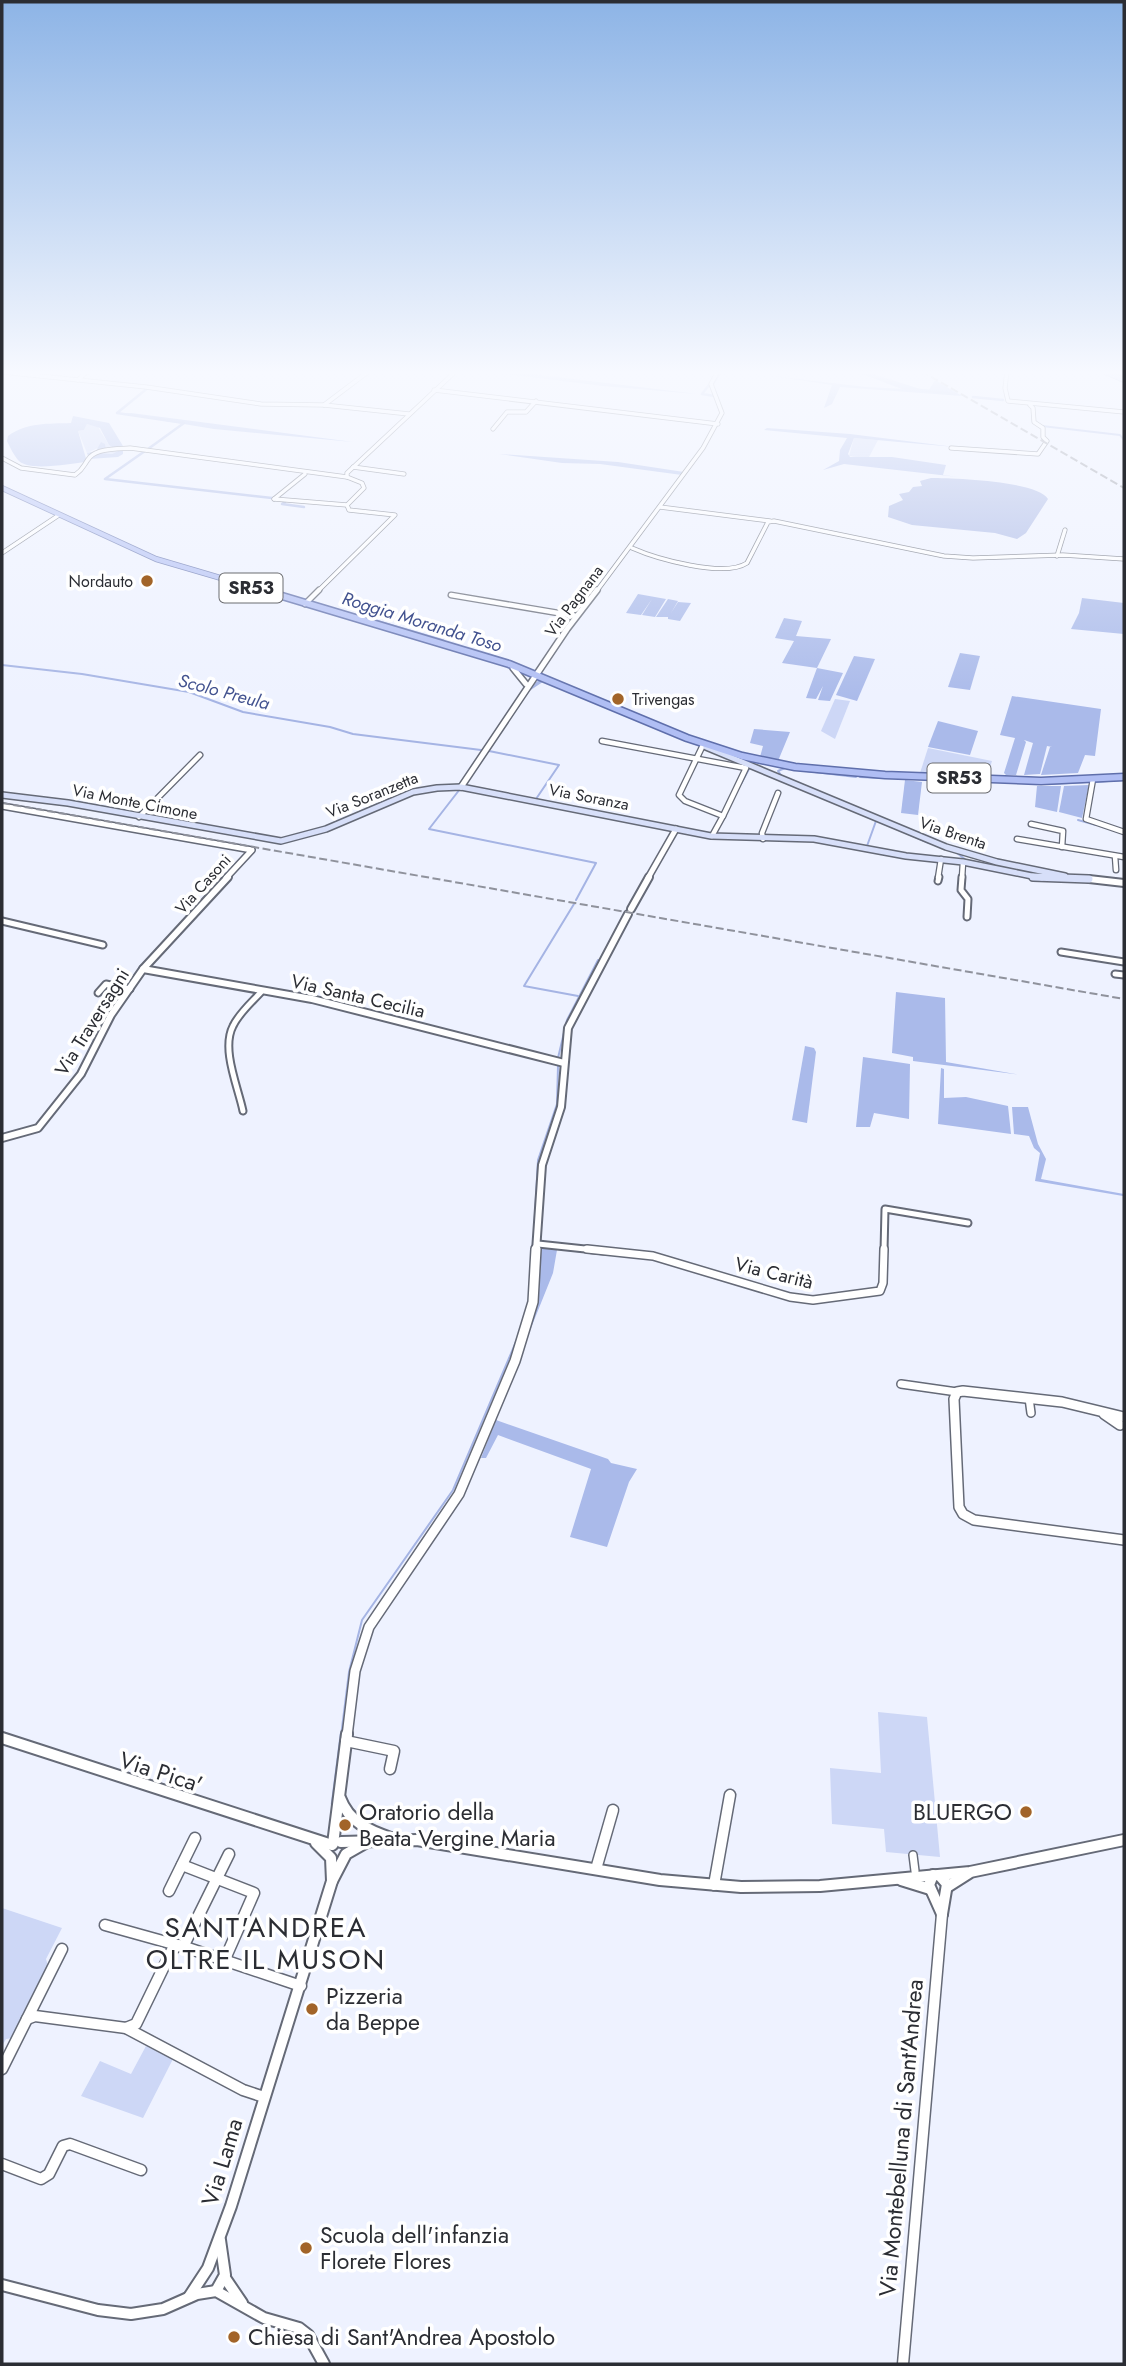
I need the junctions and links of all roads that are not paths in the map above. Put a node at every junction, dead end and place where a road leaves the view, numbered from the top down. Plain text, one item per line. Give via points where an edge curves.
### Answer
1 (296, 481) edge
2 (358, 481) edge
3 (678, 481) edge
4 (2, 488) edge
5 (347, 505) junction
6 (660, 507) junction
7 (60, 515) junction
8 (770, 521) junction
9 (1065, 530) dead end
10 (630, 549) junction
11 (2, 553) edge
12 (1057, 556) junction
13 (1124, 559) edge
14 (451, 595) dead end
15 (305, 604) junction
16 (576, 616) junction
17 (477, 655) junction
18 (510, 667) junction
19 (535, 675) junction
20 (526, 686) junction
21 (581, 693) junction
22 (635, 716) junction
23 (625, 719) dead end
24 (687, 738) junction
25 (602, 741) dead end
26 (703, 745) junction
27 (200, 755) dead end
28 (696, 759) junction
29 (771, 768) junction
30 (1124, 777) edge
31 (1093, 779) junction
32 (461, 787) junction
33 (779, 793) dead end
34 (2, 795) edge
35 (2, 806) edge
36 (723, 816) junction
37 (139, 817) junction
38 (1064, 823) dead end
39 (1031, 824) dead end
40 (676, 829) junction
41 (1063, 831) junction
42 (1124, 832) edge
43 (712, 836) junction
44 (763, 839) junction
45 (1017, 839) dead end
46 (262, 840) joint
47 (1062, 847) junction
48 (1115, 856) junction
49 (1124, 857) edge
50 (941, 859) junction
51 (963, 862) junction
52 (1116, 870) dead end
53 (1089, 879) junction
54 (938, 881) dead end
55 (1124, 883) edge
56 (967, 918) dead end
57 (2, 921) edge
58 (103, 945) dead end
59 (1061, 951) dead end
60 (1124, 962) edge
61 (143, 969) junction
62 (1115, 974) dead end
63 (1124, 975) edge
64 (130, 989) junction
65 (261, 992) junction
66 (98, 993) dead end
67 (564, 1063) junction
68 (243, 1111) dead end
69 (2, 1138) edge
70 (968, 1223) dead end
71 (538, 1244) junction
72 (901, 1384) dead end
73 (957, 1392) junction
74 (1030, 1398) junction
75 (1031, 1413) dead end
76 (1123, 1423) edge
77 (1124, 1540) edge
78 (2, 1738) edge
79 (346, 1741) junction
80 (390, 1769) dead end
81 (339, 1794) junction
82 (730, 1796) dead end
83 (613, 1810) dead end
84 (195, 1838) dead end
85 (401, 1840) junction
86 (1124, 1840) edge
87 (368, 1842) junction
88 (334, 1847) junction
89 (229, 1854) dead end
90 (913, 1854) dead end
91 (344, 1856) junction
92 (182, 1865) junction
93 (596, 1869) junction
94 (915, 1871) dead end
95 (970, 1872) junction
96 (936, 1875) junction
97 (217, 1878) junction
98 (897, 1880) junction
99 (332, 1881) junction
100 (714, 1887) junction
101 (931, 1889) junction
102 (947, 1889) junction
103 (169, 1891) dead end
104 (942, 1914) junction
105 (105, 1925) dead end
106 (178, 1947) junction
107 (62, 1950) dead end
108 (225, 1959) junction
109 (301, 1986) junction
110 (27, 2019) junction
111 (126, 2028) junction
112 (2, 2069) edge
113 (264, 2097) junction
114 (2, 2164) edge
115 (141, 2170) dead end
116 (219, 2239) junction
117 (206, 2272) junction
118 (224, 2273) junction
119 (2, 2285) edge
120 (212, 2291) junction
121 (189, 2297) junction
122 (242, 2304) junction
123 (324, 2364) edge
124 (903, 2364) edge

1 - 5 street via 274,499
2 - 5 street via 365,487
3 - 6 street, Via Pagnana
4 - 7 main road, Via Brenta / SR53
5 - 15 street via 349,510 394,515
6 - 8 street
6 - 10 street, Via Pagnana
7 - 11 street
7 - 15 main road, Via Brenta / SR53 via 156,559
8 - 10 street via 750,561 738,567
8 - 12 street via 962,558
9 - 12 street
10 - 16 street, Via Pagnana
12 - 13 street
14 - 16 street
15 - 17 main road, Via Brenta / SR53
16 - 19 street, Via Pagnana
17 - 18 main road, Via Brenta / SR53
17 - 19 main road, Via Brenta / SR53
18 - 19 main road, Via Brenta
18 - 20 street
19 - 20 street
19 - 21 main road, Via Brenta / SR53
19 - 21 main road, Via Brenta / SR53
20 - 32 street
21 - 22 main road, Via Brenta / SR53
22 - 23 street
22 - 24 main road, Via Brenta / SR53
24 - 26 main road, Via Brenta
24 - 29 main road, SR53
25 - 28 street
26 - 28 street
26 - 29 main road, Via Brenta
27 - 37 street
28 - 36 street via 680,798
28 - 36 street via 746,768
29 - 31 main road, SR53 via 1041,781
29 - 53 main road, Via Brenta via 781,778 961,852
30 - 31 main road, SR53
31 - 42 street via 1086,819
32 - 40 main road, Via Soranza
32 - 46 main road, Via Soranzetta via 430,787 300,838
33 - 44 street
34 - 37 main road, Via Monte Cimone
35 - 61 street, Via Casoni via 251,849
36 - 43 street
37 - 46 main road, Via Monte Cimone
38 - 41 street
39 - 41 street
40 - 43 main road, Via Soranza
40 - 67 street, Via Lama via 573,1015
41 - 47 street
43 - 44 main road, Via Soranza
44 - 50 main road, Via Soranza via 814,839
45 - 47 street
47 - 48 street
48 - 49 street
48 - 52 street
50 - 51 main road, Via Soranza
50 - 54 street
51 - 53 main road, Via Soranza via 1047,879
51 - 56 street via 961,890 968,899
53 - 55 street, Via Brenta
57 - 58 street
59 - 60 street
61 - 64 street, Via Traversagni
61 - 65 street, Via Santa Cecilia
62 - 63 street
64 - 66 street via 106,984
64 - 69 street, Via Traversagni via 81,1074 38,1128
65 - 67 street, Via Santa Cecilia via 312,999
65 - 68 street via 234,1023 229,1036
67 - 71 street, Via Lama via 560,1115 542,1165
70 - 71 street, Via Carità via 885,1209 880,1291 813,1300 653,1256
71 - 79 street, Via Lama via 531,1311 515,1361 459,1494 369,1626 355,1671
72 - 73 street
73 - 74 street
73 - 77 street via 959,1507 963,1514 974,1520
74 - 75 street
74 - 76 street via 1100,1412
78 - 88 street, Via Pica'
79 - 80 street via 394,1751
79 - 81 street, Via Lama
81 - 85 street via 346,1813 358,1824
81 - 88 street, Via Lama via 331,1838
82 - 100 street
83 - 93 street
84 - 92 street
85 - 87 street
85 - 93 street
86 - 95 street
87 - 88 street
87 - 91 street
88 - 91 street via 346,1847
88 - 91 street via 335,1860
88 - 99 street, Via Lama
89 - 97 street
90 - 94 street
91 - 99 street, Via Lama
92 - 97 street
92 - 103 street
93 - 100 street
95 - 96 street
95 - 102 street
96 - 98 street
96 - 101 street via 929,1882
96 - 102 street via 944,1879
97 - 106 street
97 - 108 street via 255,1895
98 - 100 street
98 - 101 street
99 - 109 street, Via Lama
101 - 102 street via 940,1894
101 - 104 street
102 - 104 street
104 - 124 street, Via Montebelluna di Sant'Andrea
105 - 106 street
106 - 108 street
106 - 111 street via 136,2024
107 - 110 street
108 - 109 street
109 - 113 street, Via Lama
110 - 111 street via 35,2016
110 - 112 street
111 - 113 street
113 - 116 street, Via Lama
114 - 115 street via 41,2179 49,2174 62,2146 70,2144
116 - 117 street, Via Lama
116 - 118 street
117 - 118 street via 218,2264
117 - 120 street via 204,2285
117 - 121 street, Via Lama
118 - 120 street via 223,2286
118 - 122 street
119 - 121 street via 97,2310 131,2314 163,2309
120 - 121 street
120 - 122 street
122 - 123 street via 309,2335

